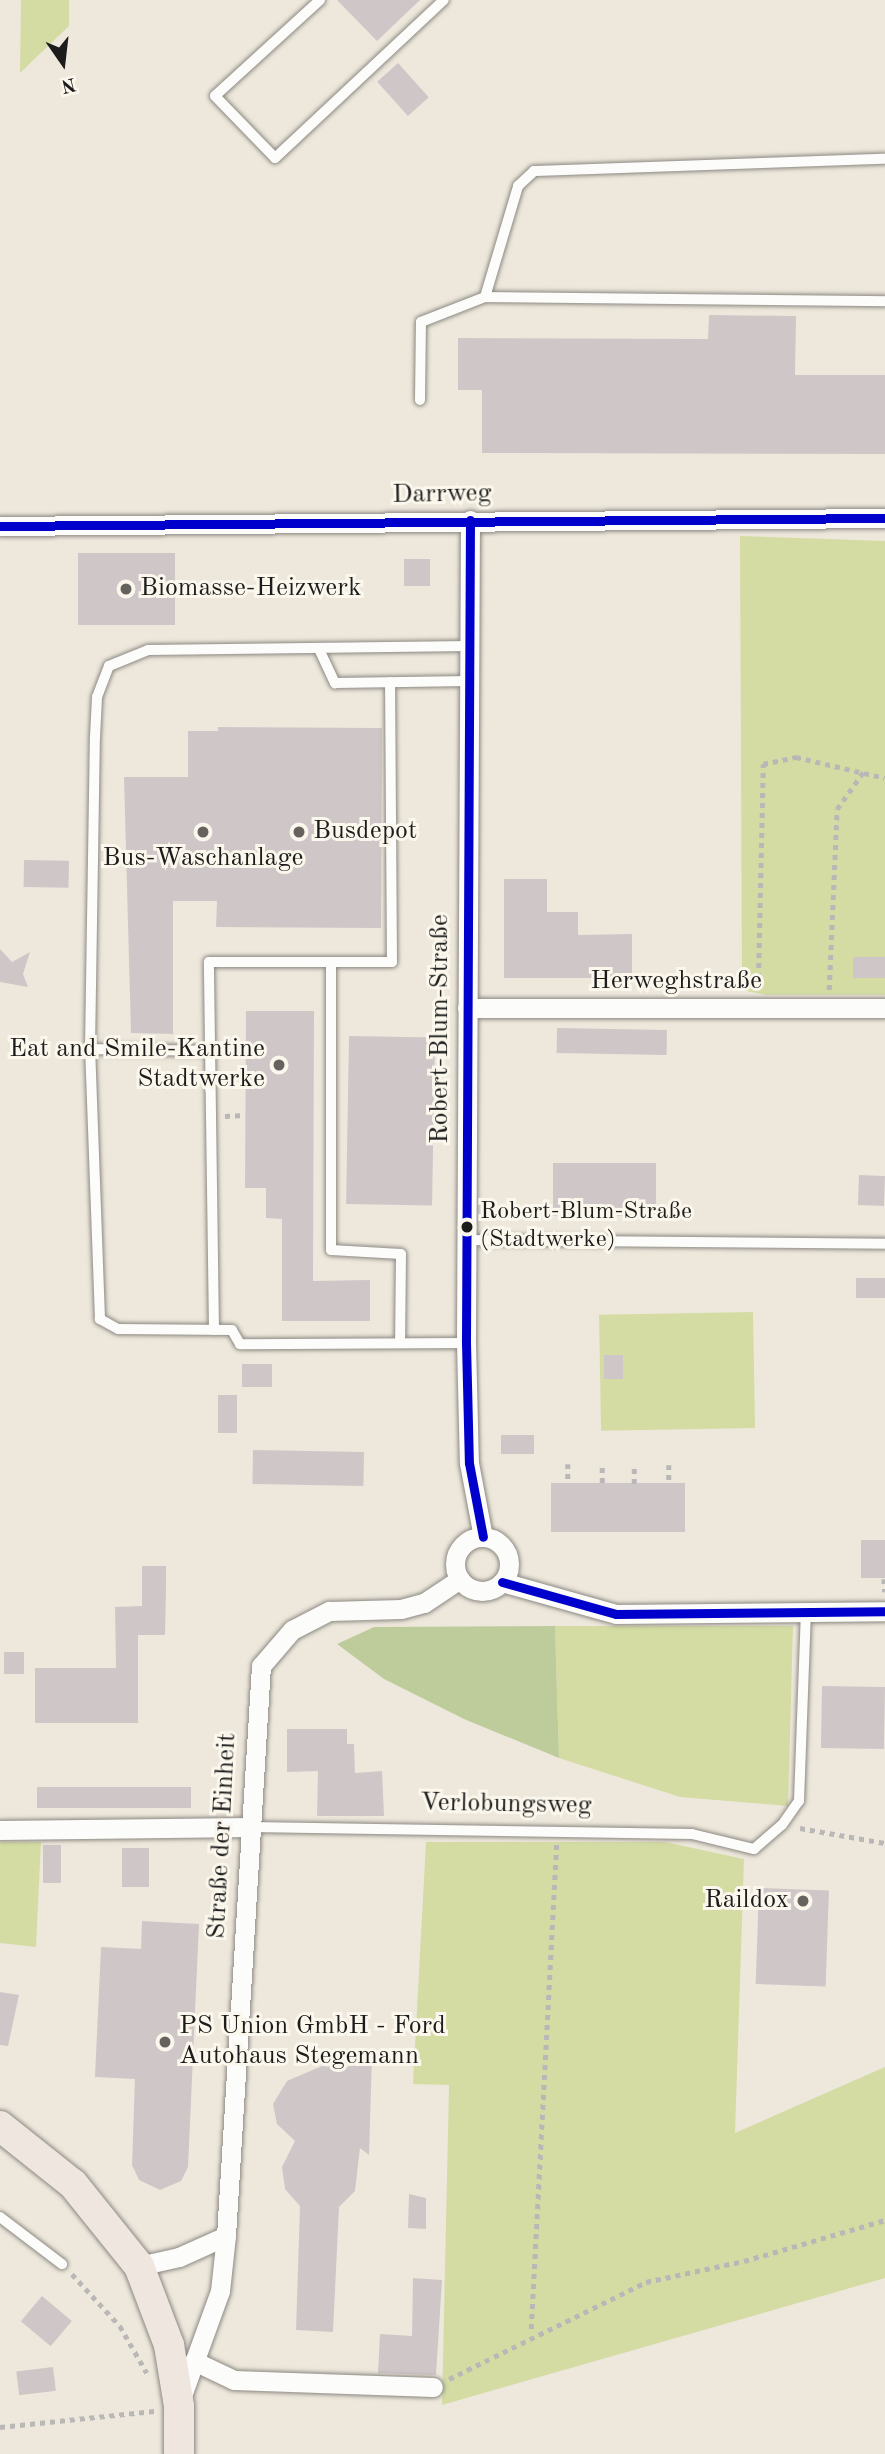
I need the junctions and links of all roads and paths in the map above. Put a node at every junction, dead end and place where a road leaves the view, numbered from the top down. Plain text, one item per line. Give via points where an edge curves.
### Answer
1 (320, 0) edge
2 (444, 0) edge
3 (885, 159) edge
4 (485, 297) junction
5 (885, 301) edge
6 (419, 400) dead end
7 (885, 519) edge
8 (470, 520) junction
9 (0, 526) edge
10 (470, 646) junction
11 (318, 649) junction
12 (470, 681) junction
13 (390, 682) junction
14 (864, 771) junction
15 (885, 778) edge
16 (331, 962) junction
17 (758, 1008) junction
18 (828, 1008) junction
19 (885, 1008) edge
20 (467, 1009) junction
21 (90, 1049) junction
22 (211, 1051) junction
23 (245, 1115) dead end
24 (222, 1116) dead end
25 (466, 1240) junction
26 (885, 1244) edge
27 (214, 1330) junction
28 (400, 1343) junction
29 (466, 1343) junction
30 (568, 1464) dead end
31 (602, 1464) dead end
32 (634, 1464) dead end
33 (669, 1465) dead end
34 (568, 1483) dead end
35 (602, 1483) dead end
36 (669, 1483) dead end
37 (634, 1484) dead end
38 (483, 1536) junction
39 (460, 1579) junction
40 (884, 1579) edge
41 (502, 1583) junction
42 (885, 1594) edge
43 (806, 1611) junction
44 (885, 1611) edge
45 (782, 1825) junction
46 (249, 1827) junction
47 (0, 1830) edge
48 (556, 1833) junction
49 (885, 1843) edge
50 (0, 2126) edge
51 (0, 2217) edge
52 (885, 2220) edge
53 (226, 2236) junction
54 (62, 2264) joint
55 (139, 2266) junction
56 (531, 2329) dead end
57 (194, 2361) junction
58 (150, 2379) dead end
59 (433, 2387) joint
60 (179, 2406) junction
61 (0, 2427) edge
62 (179, 2454) edge

1 - 2 lane via 215,96 275,158
3 - 4 lane via 534,171 518,186
4 - 5 lane
4 - 6 lane via 421,322
7 - 8 street, Darrweg
8 - 9 street, Darrweg
8 - 10 street, Robert-Blum-Straße
10 - 11 lane
10 - 12 street, Robert-Blum-Straße
11 - 13 lane via 335,683
11 - 21 lane via 148,650 109,666 97,697 95,737
12 - 13 lane
12 - 20 street, Robert-Blum-Straße
13 - 16 lane via 392,962
14 - 15 path
14 - 17 path via 796,757 763,764
14 - 18 path via 838,809
16 - 22 lane via 209,962
16 - 28 lane via 331,1250 401,1254
17 - 18 street, Herweghstraße
17 - 20 street, Herweghstraße
18 - 19 street, Herweghstraße
20 - 25 street, Robert-Blum-Straße
21 - 22 lane
21 - 27 lane via 100,1319 118,1329
22 - 27 lane
23 - 24 path
25 - 26 lane
25 - 29 street, Robert-Blum-Straße
27 - 28 lane via 232,1330 240,1343
28 - 29 lane
29 - 38 street, Robert-Blum-Straße via 469,1463
30 - 34 path
31 - 35 path
32 - 37 path
33 - 36 path
38 - 39 street via 457,1553
38 - 41 street via 503,1545 509,1557
39 - 41 street via 474,1589
39 - 46 street, Straße der Einheit via 424,1603 401,1609 329,1611 292,1630 261,1666
40 - 42 path
41 - 43 street via 616,1614
43 - 44 street
43 - 45 lane, Verlobungsweg via 799,1801
45 - 48 lane, Verlobungsweg via 754,1849 692,1834
45 - 49 path
46 - 47 street, Verlobungsweg
46 - 48 lane, Verlobungsweg
46 - 53 street, Straße der Einheit
48 - 56 path
50 - 55 main road via 73,2184
51 - 54 lane
52 - 59 path via 744,2261 646,2282
53 - 55 street via 178,2258
53 - 57 street, Straße der Einheit via 220,2291
54 - 58 path via 115,2319
55 - 60 main road via 169,2345
57 - 59 street via 234,2379
57 - 60 street, Straße der Einheit
60 - 61 path
60 - 62 main road

